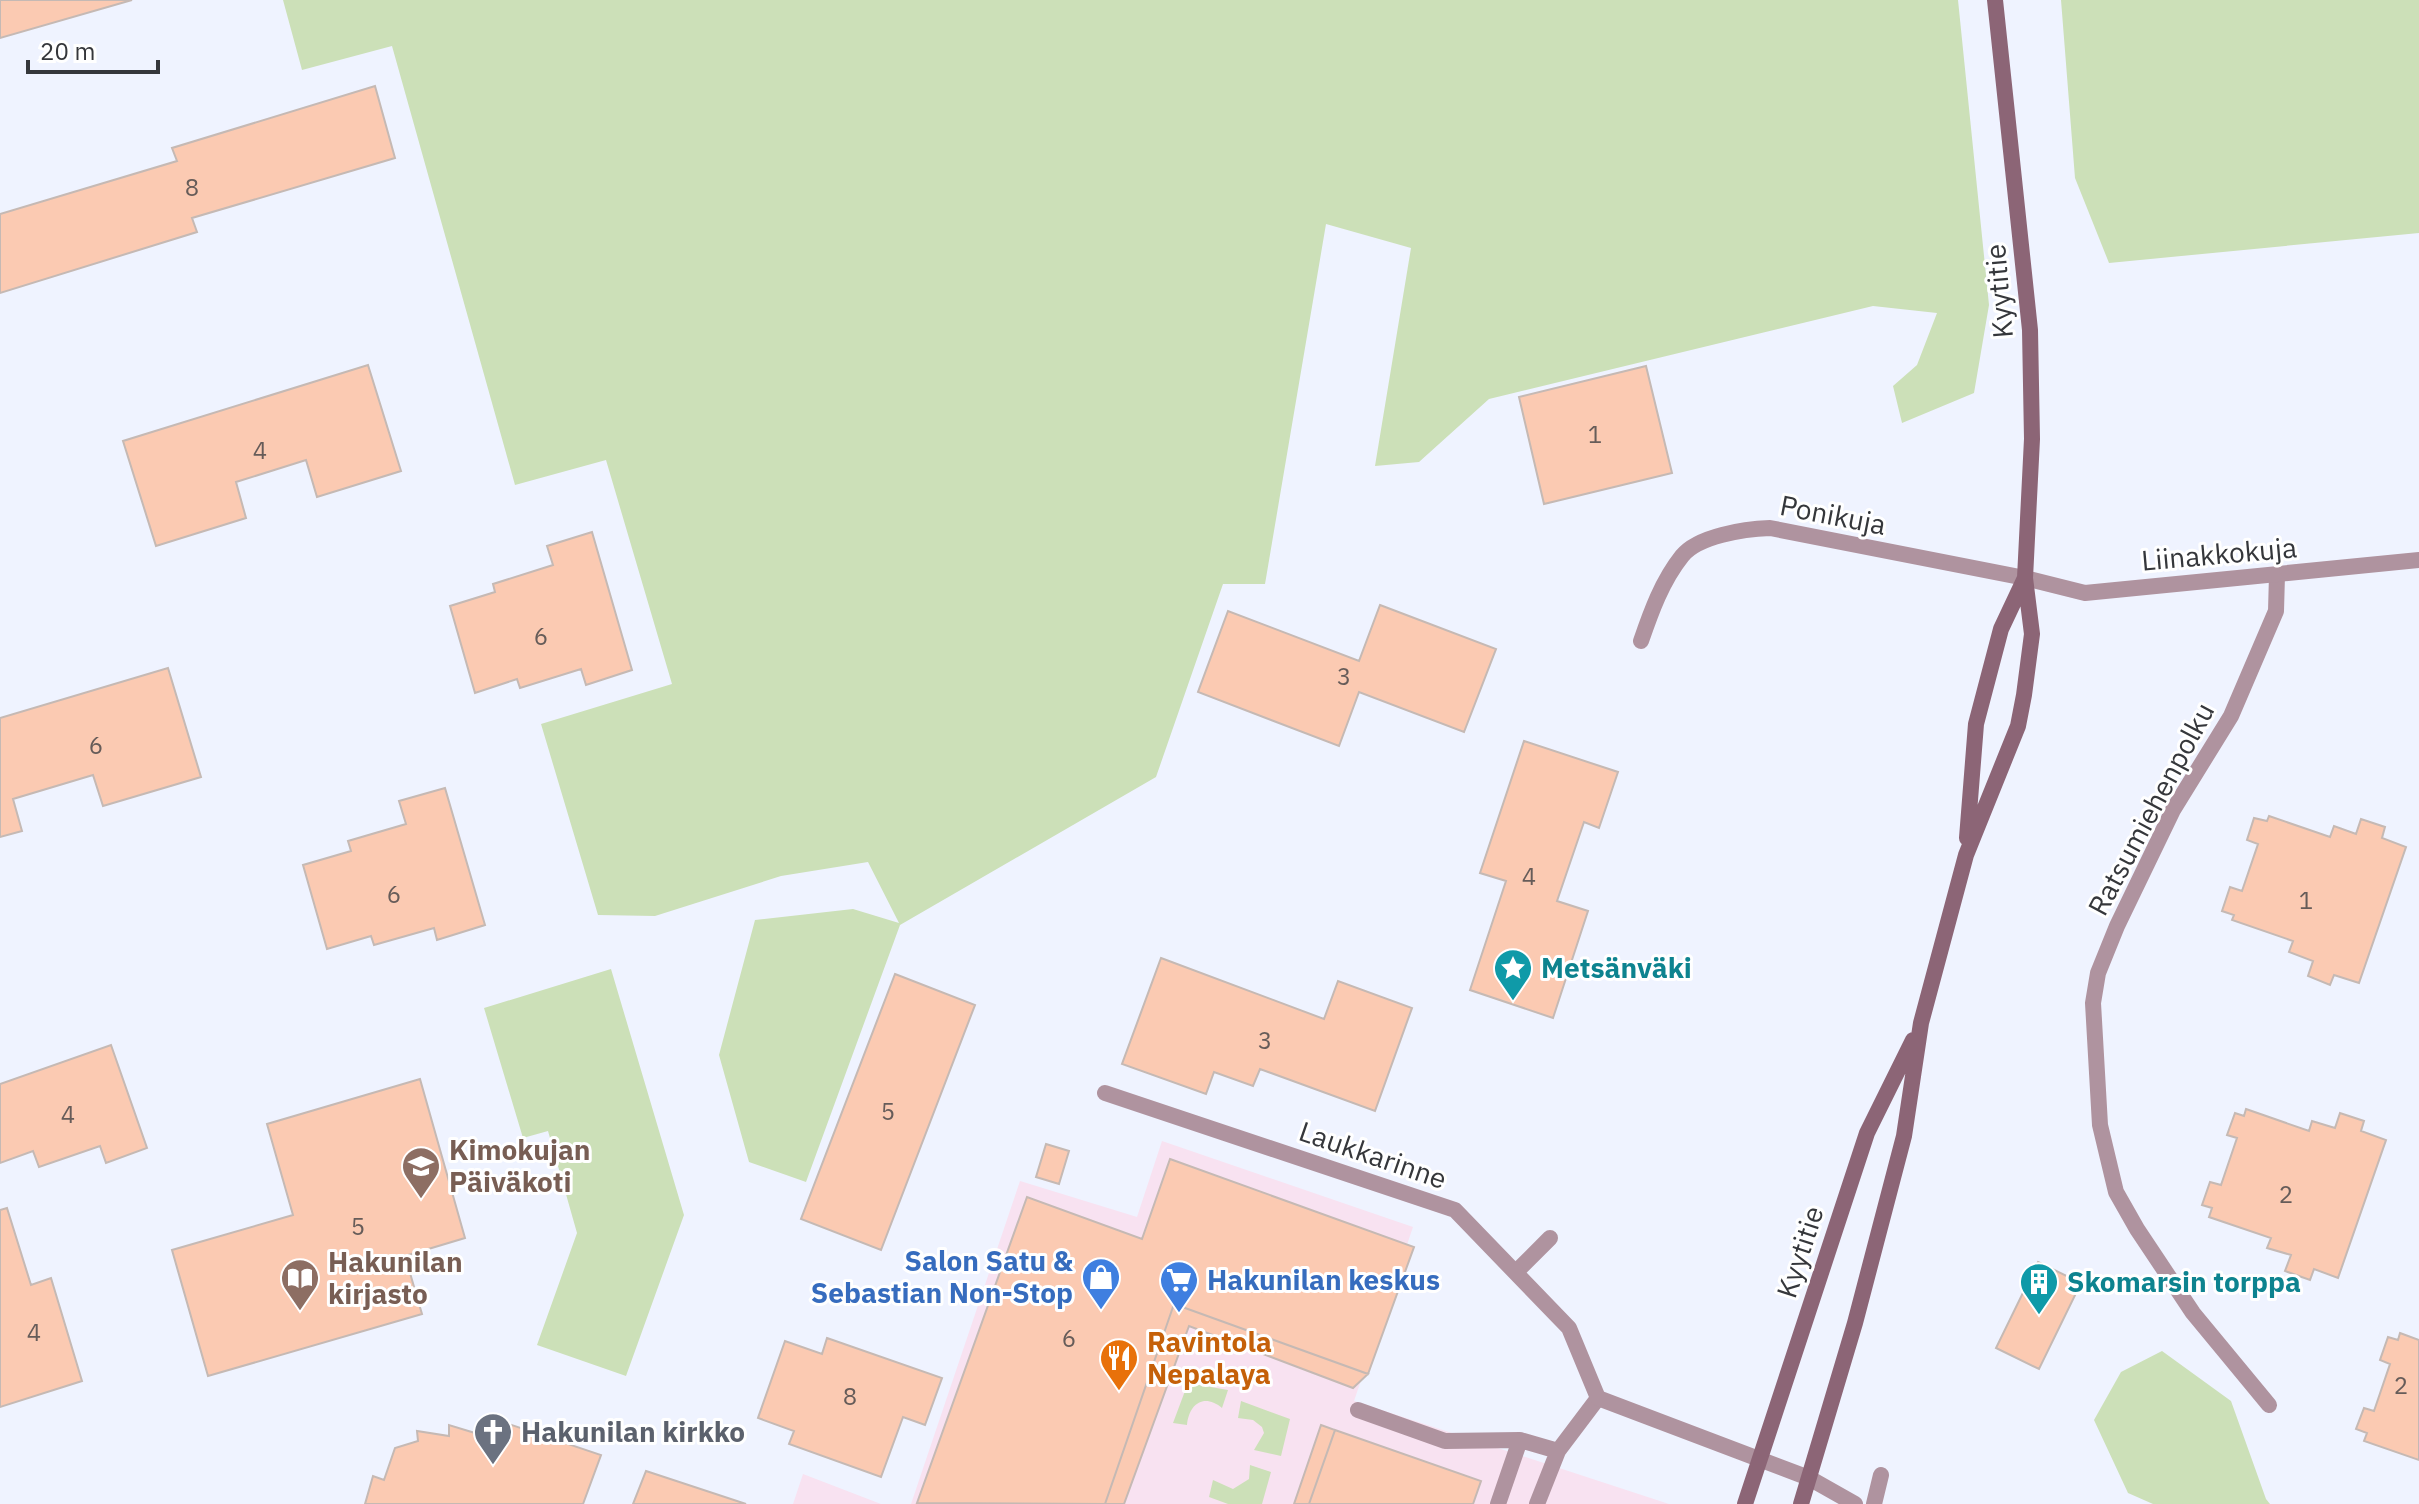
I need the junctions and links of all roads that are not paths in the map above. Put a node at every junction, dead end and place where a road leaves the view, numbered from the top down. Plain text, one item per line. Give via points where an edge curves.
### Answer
1 (1995, 0) edge
2 (2419, 560) edge
3 (2277, 575) junction
4 (2025, 578) junction
5 (1641, 641) dead end
6 (1966, 855) junction
7 (1921, 1023) junction
8 (1105, 1093) dead end
9 (1550, 1238) dead end
10 (1516, 1272) junction
11 (1598, 1398) junction
12 (2269, 1405) dead end
13 (1358, 1410) dead end
14 (1520, 1440) junction
15 (1558, 1451) junction
16 (1761, 1460) junction
17 (1881, 1475) dead end
18 (1809, 1478) junction
19 (1498, 1504) edge
20 (1537, 1504) edge
21 (1745, 1504) edge
22 (1801, 1504) edge
23 (1855, 1504) edge
24 (1874, 1504) edge

1 - 4 main road, Kyytitie via 2030,330 2032,439
2 - 3 street, Liinakkokuja
3 - 4 street, Liinakkokuja via 2085,593
3 - 12 street, Ratsumiehenpolku via 2271,624 2231,716 2173,810 2117,926 2098,973 2093,1003 2100,1125 2116,1192 2193,1313
4 - 5 street, Ponikuja via 1770,528 1747,529 1705,541 1683,554 1654,603
4 - 6 main road, Kyytitie via 2001,629 1976,724
4 - 6 main road, Kyytitie via 2032,634 2018,726
6 - 7 main road, Kyytitie
7 - 16 main road, Kyytitie via 1867,1133
7 - 18 main road, Kyytitie via 1904,1136
8 - 10 street, Laukkarinne via 1455,1210
9 - 10 street
10 - 11 street, Laukkarinne via 1569,1328
11 - 15 street
11 - 16 street
13 - 14 street via 1445,1441
14 - 15 street
14 - 19 street
15 - 20 street
16 - 18 street
16 - 21 main road, Kyytitie
17 - 24 street
18 - 22 main road, Kyytitie
18 - 23 street

